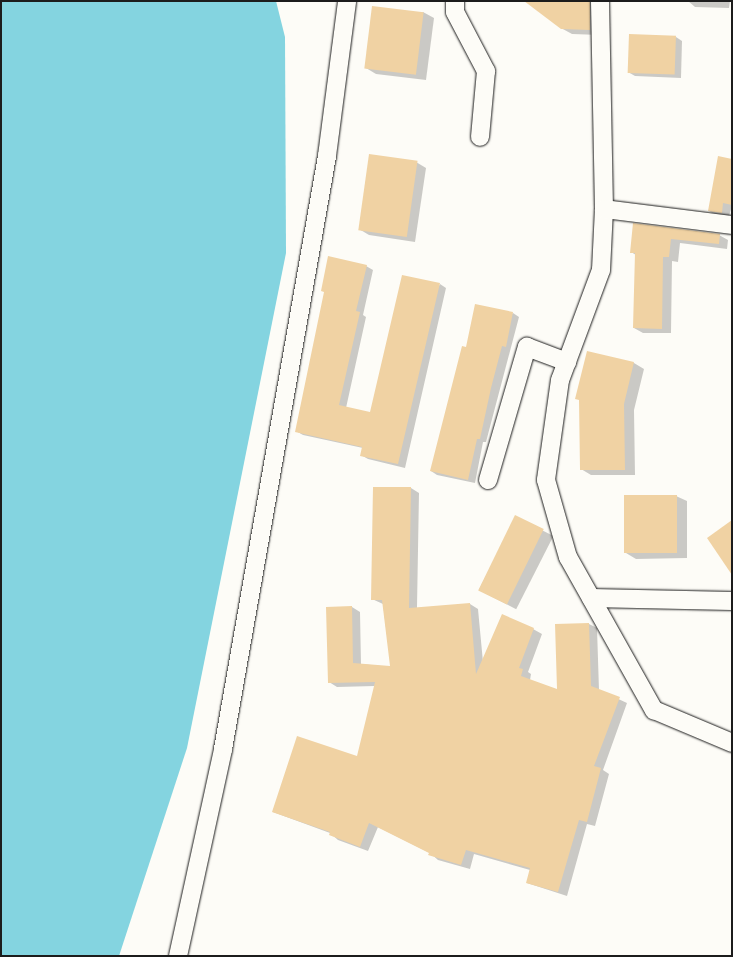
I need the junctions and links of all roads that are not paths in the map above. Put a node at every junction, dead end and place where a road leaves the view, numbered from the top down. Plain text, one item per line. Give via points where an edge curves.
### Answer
1 (347, 1) edge
2 (455, 1) edge
3 (600, 1) edge
4 (480, 137) dead end
5 (604, 209) junction
6 (732, 225) edge
7 (567, 362) junction
8 (488, 480) dead end
9 (591, 598) junction
10 (732, 601) edge
11 (732, 743) edge
12 (178, 956) edge

1 - 12 street via 327,156 223,748
2 - 4 street via 455,12 486,71
3 - 5 street
5 - 6 street
5 - 7 street via 602,270
7 - 8 street via 527,347
7 - 9 street via 560,380 546,480 568,557
9 - 10 street
9 - 11 street via 654,710

